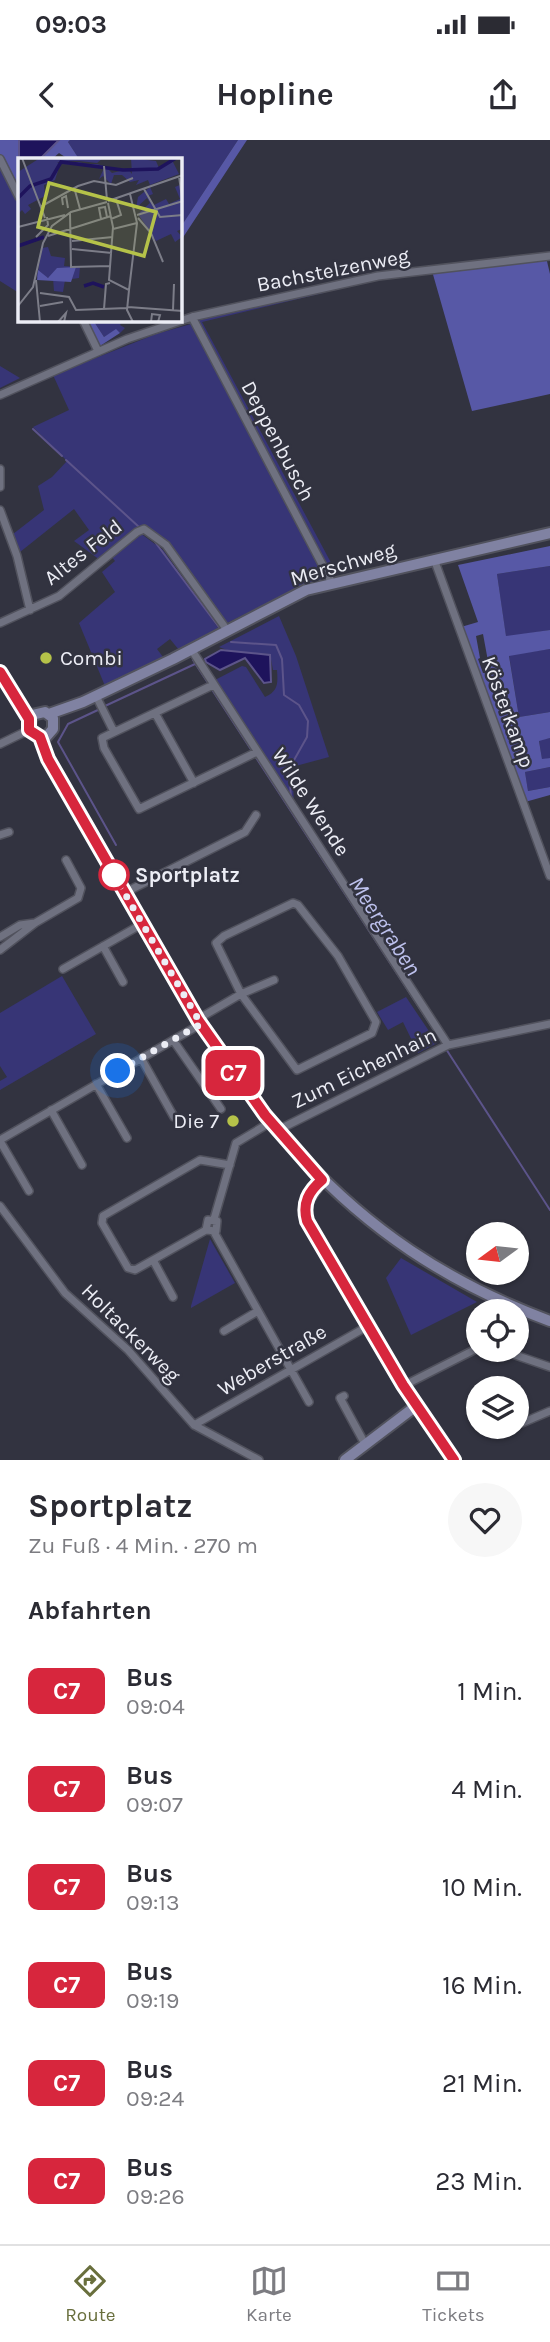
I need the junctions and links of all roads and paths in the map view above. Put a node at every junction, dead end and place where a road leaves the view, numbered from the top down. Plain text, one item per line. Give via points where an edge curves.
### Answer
1 (0, 159) edge
2 (18, 195) edge
3 (550, 256) edge
4 (192, 317) junction
5 (182, 320) edge
6 (84, 322) edge
7 (177, 322) edge
8 (98, 351) junction
9 (0, 395) edge
10 (0, 469) edge
11 (0, 487) edge
12 (0, 510) edge
13 (550, 533) edge
14 (434, 559) junction
15 (332, 583) junction
16 (30, 610) junction
17 (0, 623) edge
18 (227, 630) junction
19 (191, 649) junction
20 (0, 672) edge
21 (213, 685) junction
22 (96, 696) junction
23 (155, 713) junction
24 (31, 721) junction
25 (48, 727) junction
26 (114, 732) junction
27 (0, 744) edge
28 (257, 752) junction
29 (194, 783) junction
30 (256, 815) dead end
31 (9, 832) dead end
32 (0, 835) edge
33 (66, 860) dead end
34 (550, 876) edge
35 (124, 893) junction
36 (35, 923) junction
37 (142, 924) junction
38 (0, 937) edge
39 (103, 946) junction
40 (0, 950) edge
41 (63, 969) dead end
42 (274, 980) dead end
43 (123, 982) dead end
44 (241, 994) junction
45 (199, 1022) junction
46 (550, 1024) edge
47 (173, 1040) junction
48 (448, 1045) junction
49 (141, 1058) junction
50 (96, 1084) junction
51 (221, 1109) dead end
52 (51, 1110) junction
53 (174, 1117) dead end
54 (274, 1126) junction
55 (127, 1138) dead end
56 (0, 1140) edge
57 (82, 1165) dead end
58 (230, 1165) junction
59 (322, 1180) junction
60 (29, 1191) dead end
61 (0, 1206) edge
62 (210, 1231) junction
63 (152, 1260) junction
64 (173, 1297) dead end
65 (258, 1311) junction
66 (550, 1321) edge
67 (368, 1326) junction
68 (223, 1331) dead end
69 (466, 1354) edge
70 (529, 1360) edge
71 (550, 1367) edge
72 (291, 1369) junction
73 (403, 1385) junction
74 (344, 1396) dead end
75 (309, 1402) dead end
76 (416, 1406) junction
77 (550, 1410) edge
78 (529, 1420) edge
79 (194, 1425) junction
80 (365, 1444) junction
81 (259, 1460) edge
82 (345, 1460) edge
83 (454, 1460) edge

1 - 2 street
3 - 4 street, Bachstelzenweg via 378,276
4 - 5 street, Bachstelzenweg
4 - 15 street, Deppenbusch
6 - 8 street
7 - 8 street, Bachstelzenweg
8 - 9 street, Bachstelzenweg
10 - 11 street
12 - 16 street
13 - 14 street, Merschweg
14 - 15 street, Merschweg
14 - 34 street, Kösterkamp
15 - 18 street, Merschweg via 306,590
16 - 17 street, Altes Feld
16 - 18 street, Altes Feld via 59,596 145,529 166,545
18 - 19 street, Merschweg
19 - 21 street, Wilde Wende
19 - 22 street, Merschweg
20 - 24 street
21 - 23 street
21 - 28 street, Wilde Wende
22 - 25 street, Merschweg
22 - 26 street
23 - 26 street
23 - 29 street
24 - 25 street
24 - 25 street
24 - 27 street
25 - 35 street via 55,769
26 - 29 street via 101,742 139,809
28 - 29 street
28 - 48 street, Wilde Wende
30 - 35 street via 245,832
31 - 32 street
33 - 36 street via 81,888 78,898
35 - 37 street
36 - 38 street via 20,925
36 - 40 street
37 - 39 street
37 - 45 street
39 - 41 street
39 - 43 street
42 - 44 street
44 - 44 street via 216,943 293,903 338,956 374,1015 375,1028 297,1070
44 - 45 street
45 - 47 street
45 - 54 street
46 - 48 street, Zum Eichenhain
47 - 49 street
47 - 51 street
48 - 54 street, Zum Eichenhain
49 - 50 street
49 - 53 street
50 - 52 street
50 - 55 street
52 - 56 street
52 - 57 street
54 - 58 street, Zum Eichenhain via 236,1143
54 - 59 street
56 - 60 street
58 - 62 street, Zum Eichenhain via 214,1219 206,1221
58 - 63 street via 200,1160 103,1216 102,1223 128,1268 135,1270
59 - 66 street via 385,1234 442,1271 485,1295
59 - 67 street via 311,1191 304,1211
61 - 79 street, Holtackerweg via 65,1293 128,1350
62 - 63 street
62 - 65 street
63 - 64 street
65 - 68 street
65 - 72 street
67 - 72 street, Weberstraße
67 - 73 street
69 - 73 street
70 - 71 street
72 - 75 street
72 - 79 street, Weberstraße
73 - 76 street
74 - 80 street via 340,1398
76 - 80 street
76 - 83 street
77 - 78 street
79 - 81 street, Holtackerweg
80 - 82 street

